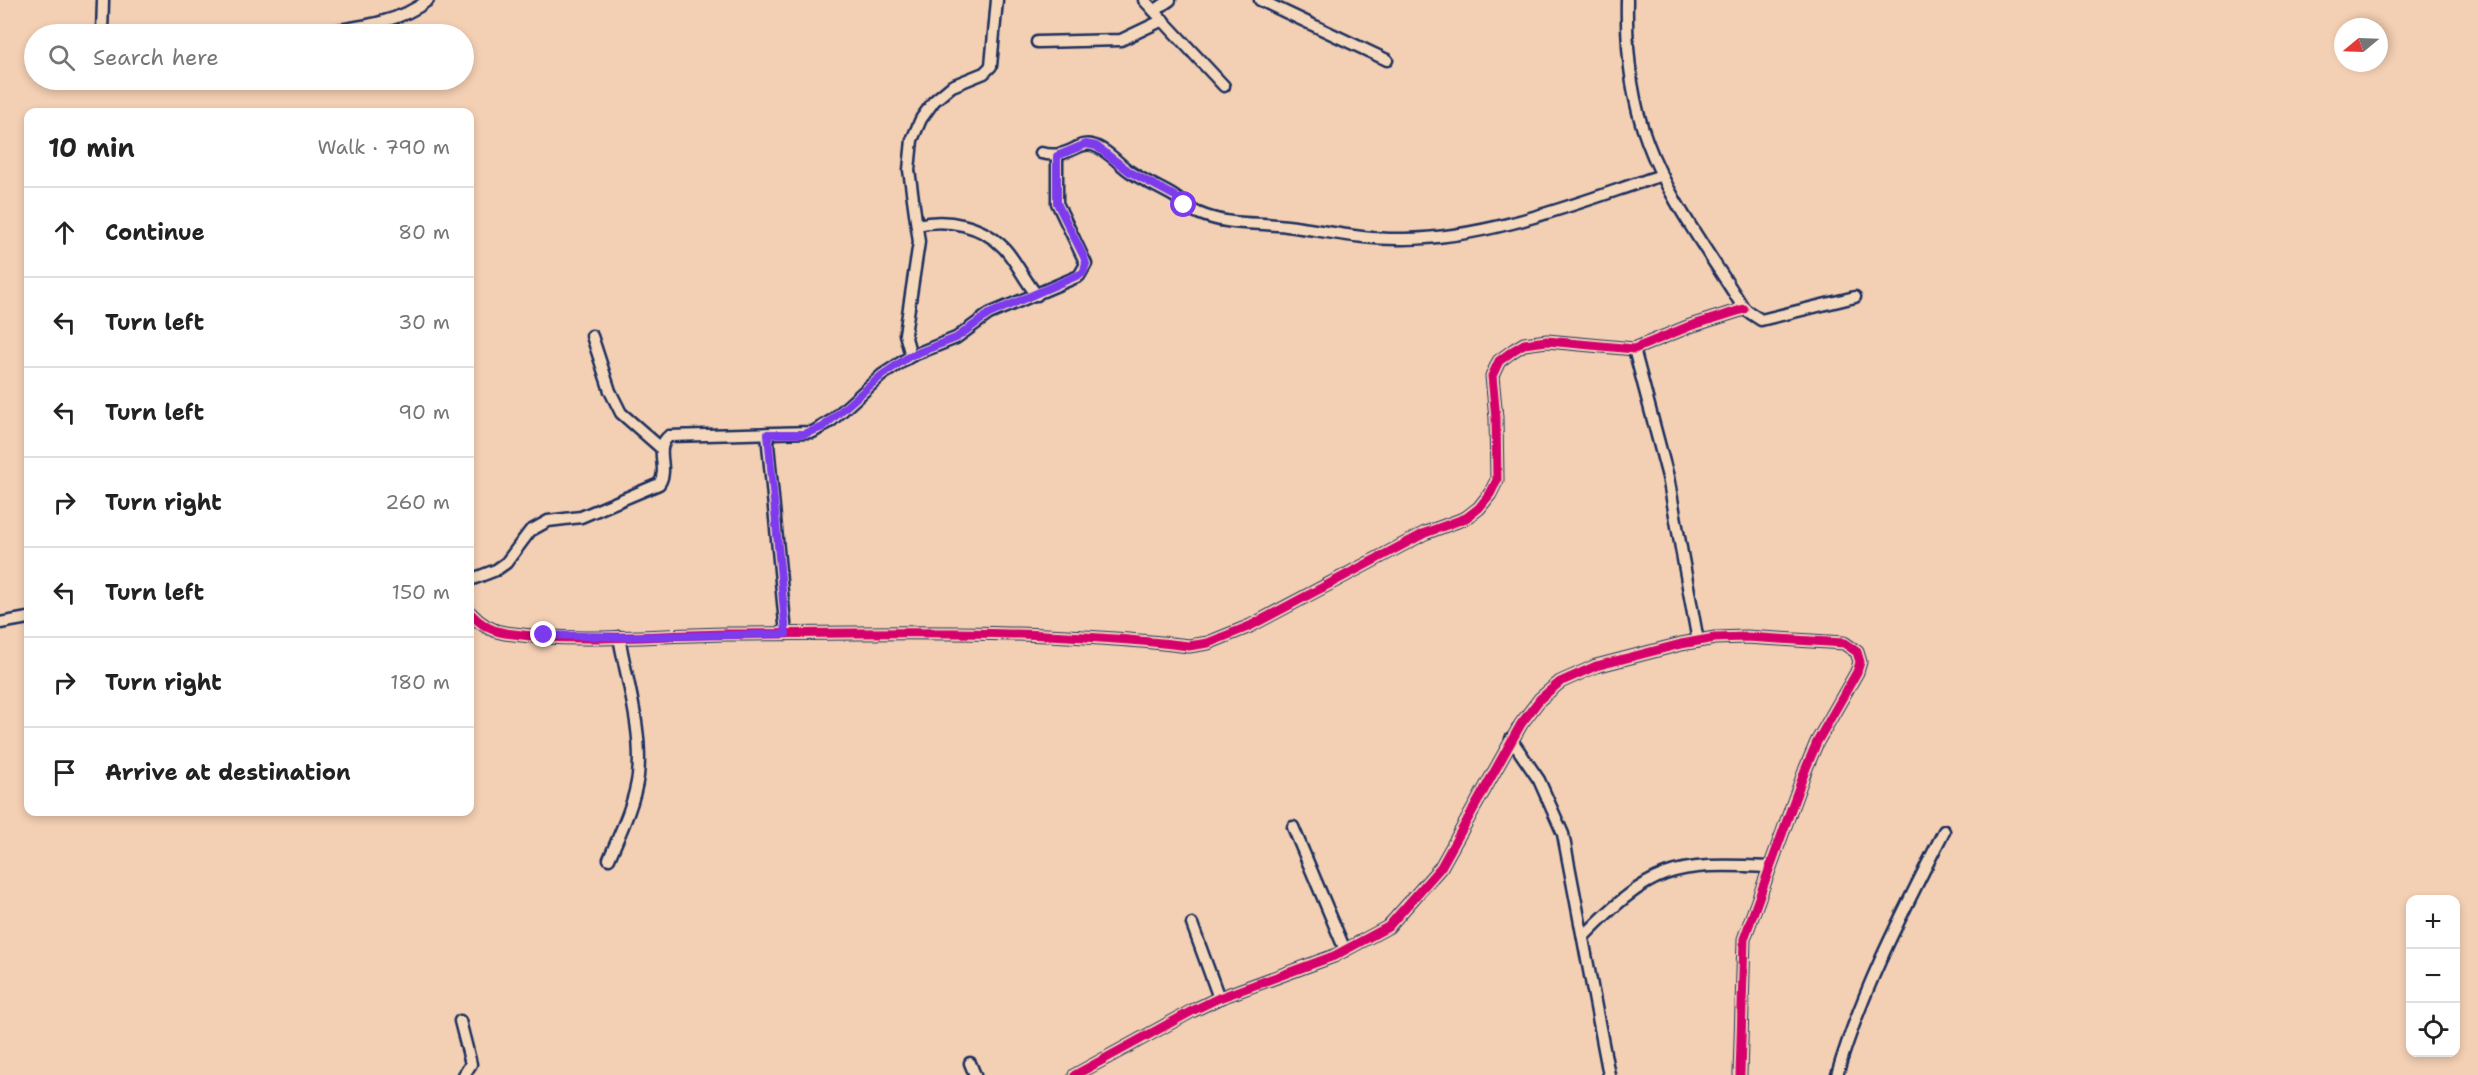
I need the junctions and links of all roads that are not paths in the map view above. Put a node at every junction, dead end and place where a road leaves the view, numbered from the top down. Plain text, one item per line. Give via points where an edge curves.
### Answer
1 (103, 0) edge
2 (428, 0) edge
3 (997, 0) edge
4 (1144, 0) edge
5 (1170, 0) edge
6 (1260, 0) edge
7 (1627, 0) edge
8 (1154, 11) junction
9 (1163, 20) junction
10 (102, 24) edge
11 (362, 24) edge
12 (1036, 42) dead end
13 (1387, 60) dead end
14 (1224, 86) dead end
15 (1041, 153) dead end
16 (1057, 156) junction
17 (1662, 175) junction
18 (917, 225) junction
19 (1037, 295) junction
20 (1855, 297) dead end
21 (1744, 309) junction
22 (592, 336) dead end
23 (1634, 350) junction
24 (910, 356) junction
25 (768, 434) junction
26 (661, 448) junction
27 (474, 578) edge
28 (474, 616) edge
29 (24, 619) edge
30 (0, 623) edge
31 (786, 634) junction
32 (619, 637) junction
33 (1698, 641) junction
34 (1511, 739) junction
35 (1293, 827) dead end
36 (1944, 831) dead end
37 (609, 859) dead end
38 (1769, 867) junction
39 (1192, 924) dead end
40 (1583, 937) junction
41 (1345, 950) junction
42 (1219, 998) junction
43 (460, 1021) dead end
44 (969, 1063) dead end
45 (1607, 1072) edge
46 (464, 1075) edge
47 (975, 1075) edge
48 (1075, 1075) edge
49 (1740, 1075) edge
50 (1838, 1075) edge

1 - 10 street
2 - 11 street via 407,13
3 - 18 street via 991,66 984,73 952,86 934,101 912,140 909,170
4 - 8 street
5 - 8 street
6 - 13 street
7 - 17 street via 1639,117
8 - 9 street
9 - 12 street via 1120,40
9 - 14 street
15 - 16 street
16 - 17 street via 1086,144 1096,146 1191,209 1227,222 1260,222 1385,239 1489,228
16 - 19 street via 1057,203 1086,268 1079,276
17 - 21 street
18 - 19 street via 966,225 991,236
18 - 24 street via 918,258 905,334
19 - 24 street via 989,314 956,338
20 - 21 street via 1761,320
21 - 23 street
22 - 26 street via 621,413
23 - 31 street via 1547,341 1524,344 1514,350 1499,362 1492,376 1497,480 1479,508 1466,518 1425,533 1250,626 1208,644 892,631
23 - 33 street via 1668,477
24 - 25 street via 823,427 804,434
25 - 26 street via 678,434 663,440
25 - 31 street
26 - 27 street via 664,471 659,484 581,517 548,521 530,531 506,563
28 - 32 street via 501,632
29 - 30 street
31 - 32 street
32 - 37 street via 639,755 638,778
33 - 34 street via 1580,672 1560,682 1540,699
33 - 38 street via 1746,637 1819,640 1850,645 1859,658 1857,672 1813,751
34 - 40 street via 1539,780 1563,834
34 - 41 street via 1431,879 1388,927
35 - 41 street
36 - 50 street via 1901,912 1874,974 1846,1043
38 - 40 street via 1709,865 1664,873 1635,889
38 - 49 street via 1744,939
39 - 42 street
40 - 45 street
41 - 42 street
42 - 48 street
43 - 46 street via 471,1064
44 - 47 street

